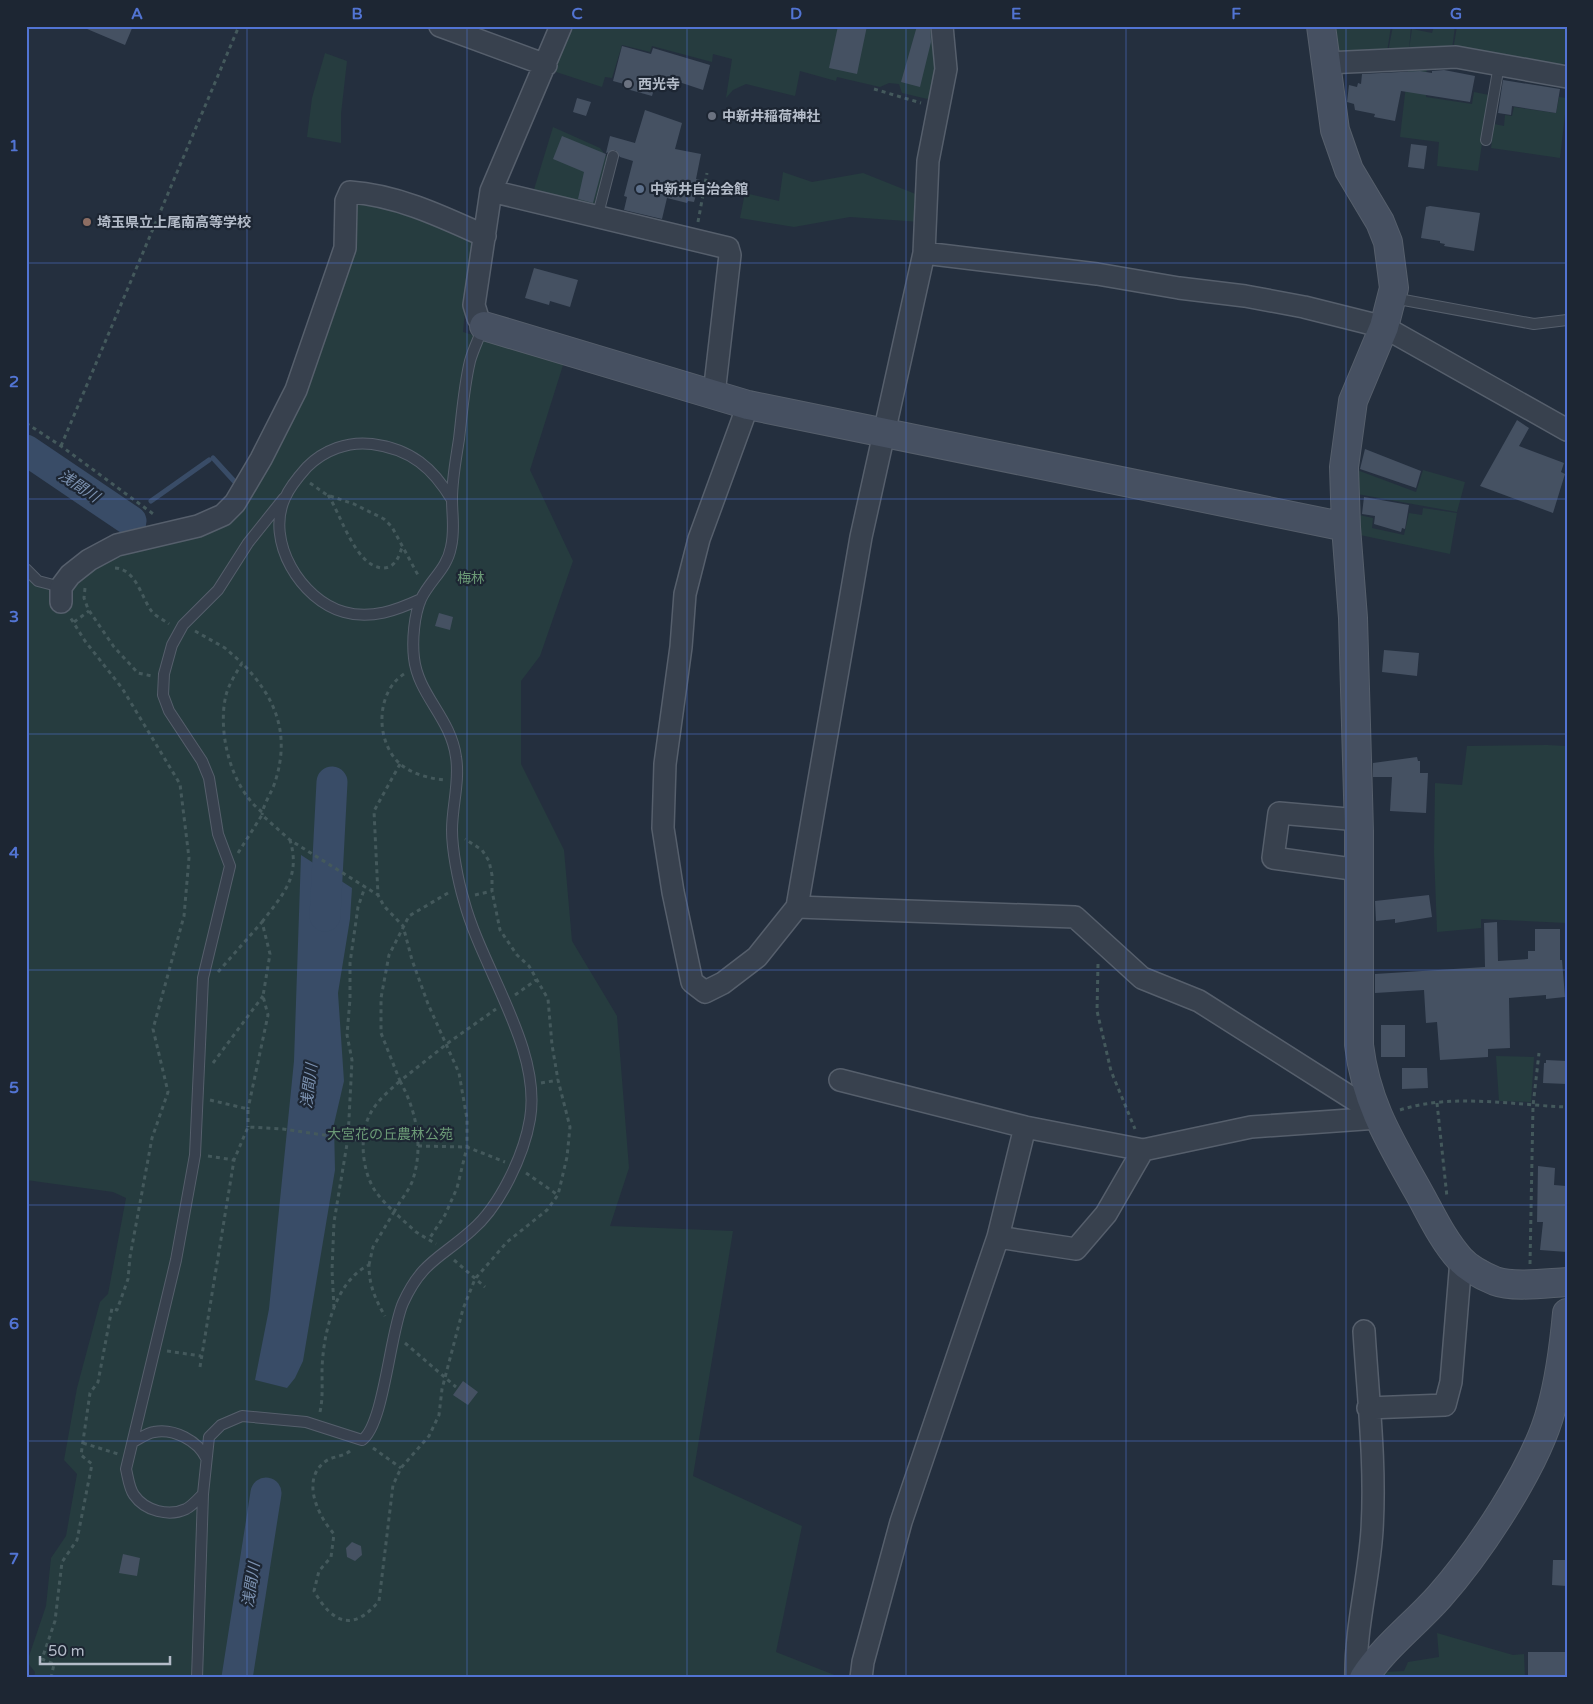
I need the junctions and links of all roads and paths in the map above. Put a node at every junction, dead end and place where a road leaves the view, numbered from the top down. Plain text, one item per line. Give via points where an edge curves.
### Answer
1 (239, 26) edge
2 (440, 26) edge
3 (561, 26) edge
4 (942, 26) edge
5 (1321, 26) edge
6 (1326, 63) junction
7 (546, 65) junction
8 (1499, 65) junction
9 (1567, 77) edge
10 (874, 89) dead end
11 (938, 108) junction
12 (1486, 140) dead end
13 (613, 156) dead end
14 (707, 174) dead end
15 (491, 191) junction
16 (597, 218) junction
17 (485, 236) junction
18 (695, 240) junction
19 (924, 253) junction
20 (1392, 298) junction
21 (1567, 320) edge
22 (484, 326) junction
23 (1384, 327) junction
24 (714, 394) junction
25 (748, 405) junction
26 (26, 423) edge
27 (1567, 430) edge
28 (884, 433) junction
29 (61, 446) junction
30 (299, 476) junction
31 (327, 495) junction
32 (284, 498) junction
33 (452, 500) junction
34 (1346, 527) junction
35 (176, 532) junction
36 (402, 546) junction
37 (26, 569) edge
38 (108, 569) dead end
39 (87, 581) dead end
40 (428, 590) junction
41 (61, 594) junction
42 (421, 599) junction
43 (89, 611) junction
44 (74, 622) junction
45 (182, 628) junction
46 (414, 659) junction
47 (242, 663) junction
48 (164, 677) junction
49 (400, 764) junction
50 (456, 781) junction
51 (262, 814) junction
52 (1359, 820) junction
53 (452, 833) junction
54 (290, 840) junction
55 (230, 866) junction
56 (1359, 870) junction
57 (365, 887) junction
58 (461, 890) junction
59 (378, 895) junction
60 (797, 907) junction
61 (262, 922) junction
62 (403, 926) junction
63 (1098, 938) junction
64 (203, 978) junction
65 (536, 980) junction
66 (264, 996) junction
67 (504, 1003) junction
68 (448, 1043) junction
69 (1539, 1053) dead end
70 (199, 1074) junction
71 (840, 1080) dead end
72 (400, 1081) junction
73 (199, 1098) junction
74 (1437, 1103) junction
75 (1374, 1106) junction
76 (1534, 1106) junction
77 (1567, 1107) edge
78 (248, 1109) junction
79 (248, 1127) junction
80 (1025, 1127) junction
81 (348, 1138) junction
82 (364, 1141) junction
83 (418, 1146) junction
84 (467, 1147) junction
85 (1143, 1150) junction
86 (195, 1155) junction
87 (234, 1160) junction
88 (514, 1165) junction
89 (558, 1195) junction
90 (394, 1212) junction
91 (1437, 1226) junction
92 (998, 1237) junction
93 (429, 1239) junction
94 (444, 1251) junction
95 (1461, 1260) junction
96 (369, 1265) dead end
97 (361, 1268) dead end
98 (476, 1279) junction
99 (1567, 1282) edge
100 (1530, 1284) junction
101 (485, 1287) dead end
102 (334, 1308) junction
103 (1567, 1313) edge
104 (1364, 1331) dead end
105 (156, 1349) junction
106 (201, 1356) junction
107 (200, 1367) dead end
108 (1368, 1408) junction
109 (317, 1425) junction
110 (362, 1440) junction
111 (132, 1442) junction
112 (83, 1443) junction
113 (128, 1457) junction
114 (206, 1459) junction
115 (401, 1468) junction
116 (204, 1494) junction
117 (51, 1678) edge
118 (197, 1678) edge
119 (861, 1678) edge
120 (1356, 1678) edge
121 (1364, 1678) edge

1 - 29 path
2 - 7 street
3 - 7 street
4 - 11 street via 946,70
5 - 6 street
6 - 8 street via 1456,57
6 - 20 street via 1335,130 1349,170 1388,242 1394,288
7 - 15 street
8 - 9 street
8 - 12 lane
10 - 11 path
11 - 19 street via 928,161
13 - 16 lane
14 - 18 path
15 - 16 street
15 - 17 street
16 - 18 street
17 - 22 street via 474,305
17 - 35 street via 432,212 350,192 346,201 345,248 296,390 278,426 244,489 224,515
18 - 24 street via 728,248 730,255
19 - 23 street via 1245,296
19 - 28 street
20 - 21 lane via 1534,324
20 - 23 street
22 - 24 street
22 - 33 lane via 470,360
23 - 27 street
23 - 34 street via 1353,401 1344,467
24 - 25 street
25 - 28 street
25 - 60 street via 699,539 685,594 665,764 663,828 692,982 705,992 723,983 757,957
26 - 29 path
28 - 34 street
28 - 60 street via 861,537
29 - 35 path
30 - 31 path
30 - 32 lane
30 - 33 lane via 330,450 365,443 388,446 419,461 433,472
31 - 36 path via 384,519
31 - 36 path via 349,537 372,565 390,567 396,562
32 - 42 lane via 281,519 286,557 299,582 320,601 344,612 362,615 392,611
32 - 45 lane via 248,543 218,590
33 - 40 lane via 451,550 446,565
34 - 52 street via 1353,618
35 - 41 street via 117,545 89,560 70,575
36 - 40 path
37 - 41 lane via 38,581
38 - 45 path via 124,570 136,583 150,609
39 - 43 path via 84,598
40 - 42 lane
41 - 44 path
42 - 46 lane
43 - 44 path
43 - 48 path via 130,667 148,676
44 - 112 path via 122,688 180,784 189,858 184,916 153,1028 168,1092 152,1138 128,1279 118,1310 112,1308 98,1382 90,1393
45 - 47 path via 226,648
45 - 48 lane via 168,656
46 - 49 path via 406,672 389,687 383,706 388,746
46 - 50 lane via 425,690 447,724 457,759
47 - 51 path via 226,695 223,727 230,768
47 - 51 path via 268,694 281,734 277,777
48 - 55 lane via 163,695 169,711 202,761 209,778 218,834
49 - 50 path via 436,780
49 - 59 path via 374,811
50 - 53 lane
51 - 54 path
51 - 55 path
52 - 56 street
52 - 56 street via 1280,813 1273,858
53 - 58 lane
53 - 65 path via 482,850 489,861 500,930
54 - 57 path
54 - 61 path via 294,860 291,879 282,897
55 - 64 lane
56 - 75 street via 1359,1045 1362,1074
57 - 59 path
57 - 81 path via 358,907 350,963 346,1035 352,1060
58 - 62 path via 418,910
58 - 67 lane via 474,936
59 - 62 path
60 - 63 street via 1075,917
61 - 64 path via 222,970
61 - 66 path via 270,954
62 - 68 path via 416,972
62 - 72 path via 389,955 380,1014 381,1033
63 - 75 street via 1142,978 1199,1001 1355,1100
63 - 85 path via 1097,1011 1111,1071
64 - 70 lane
65 - 67 path
65 - 89 path via 548,999 552,1046 570,1127
66 - 70 path via 212,1064
66 - 78 path via 268,1015
67 - 68 path
67 - 88 lane via 519,1036 531,1085 530,1119
68 - 72 path
68 - 84 path via 459,1073 467,1119
69 - 76 path
70 - 73 lane
71 - 80 street
72 - 82 path via 373,1108
72 - 83 path via 412,1107
73 - 78 path
73 - 86 lane
74 - 75 path via 1402,1109
74 - 76 path
74 - 91 path via 1448,1208 1445,1218
75 - 85 street via 1250,1127
75 - 91 street
76 - 77 path
76 - 100 path
78 - 79 path
79 - 81 path
79 - 87 path
80 - 85 street
80 - 92 street
81 - 82 path
81 - 102 path via 334,1222
82 - 90 path via 370,1181
83 - 84 path
83 - 90 path via 411,1183
84 - 88 path
84 - 93 path via 457,1188
85 - 92 street via 1106,1214 1076,1249
86 - 87 path
86 - 105 lane
87 - 106 path
88 - 89 path
88 - 94 lane via 487,1214
89 - 98 path via 548,1210 518,1231 494,1254
90 - 93 path
90 - 96 path via 374,1247
91 - 95 street
92 - 119 street via 901,1522
93 - 94 path
94 - 98 path
94 - 110 lane via 423,1269 398,1315 376,1414
95 - 100 street via 1497,1282
95 - 108 street via 1451,1382 1445,1405
97 - 102 path via 346,1282
98 - 101 path
98 - 115 path via 463,1309 442,1389 439,1415 428,1436
99 - 100 street
102 - 109 path via 322,1368 322,1402
103 - 121 street via 1551,1411 1516,1486 1461,1571 1374,1663
104 - 108 street
105 - 106 path
105 - 111 lane
106 - 107 path
108 - 120 street via 1373,1482 1372,1529
109 - 110 lane
109 - 114 lane via 242,1416 221,1425 209,1437
110 - 115 path
110 - 115 path via 345,1455 324,1462 316,1474 313,1488 315,1502 334,1534 331,1557 319,1571 314,1591 334,1618 355,1620 368,1613 379,1601 389,1505
111 - 113 lane
111 - 114 lane via 154,1432 173,1433 201,1448
112 - 113 path
112 - 117 path via 81,1455 92,1464 77,1540 62,1562 54,1621 42,1659 54,1664
113 - 116 lane via 126,1469 133,1494 158,1512 174,1513 188,1509
114 - 116 lane
116 - 118 lane

